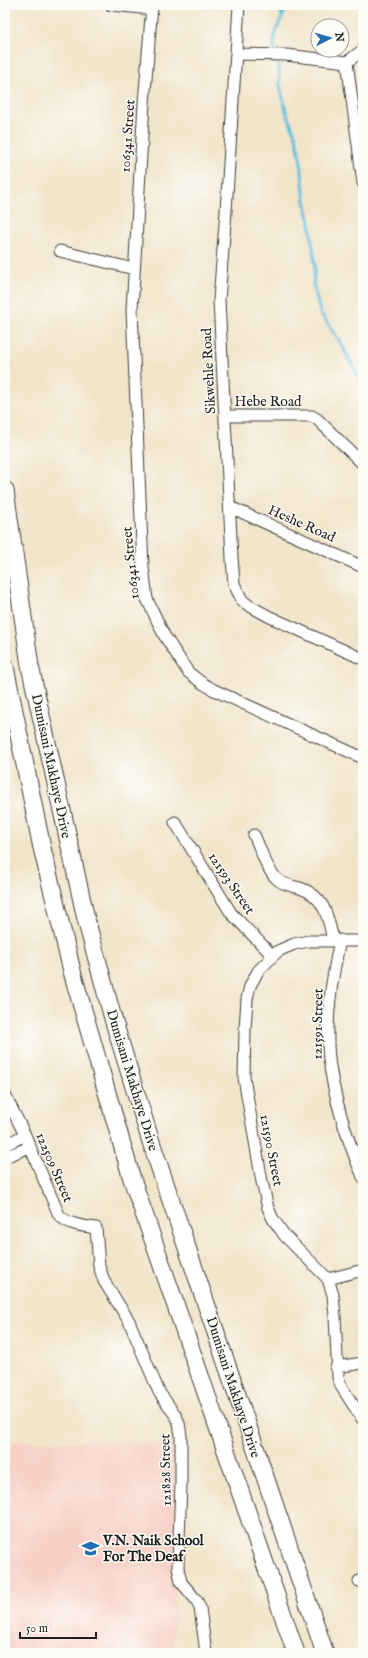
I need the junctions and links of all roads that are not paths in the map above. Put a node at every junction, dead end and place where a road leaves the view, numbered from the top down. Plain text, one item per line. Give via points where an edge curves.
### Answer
1 (111, 5) edge
2 (239, 5) edge
3 (152, 7) edge
4 (363, 50) edge
5 (236, 54) junction
6 (347, 62) junction
7 (363, 183) edge
8 (60, 251) dead end
9 (134, 269) junction
10 (225, 416) junction
11 (363, 464) edge
12 (5, 490) edge
13 (230, 507) junction
14 (363, 567) edge
15 (363, 659) edge
16 (5, 667) edge
17 (363, 758) edge
18 (175, 822) dead end
19 (254, 836) dead end
20 (336, 940) junction
21 (363, 941) edge
22 (272, 956) junction
23 (5, 1095) edge
24 (25, 1136) junction
25 (5, 1145) edge
26 (30, 1147) junction
27 (5, 1157) edge
28 (363, 1177) edge
29 (96, 1228) joint
30 (363, 1270) edge
31 (328, 1279) junction
32 (363, 1363) edge
33 (336, 1366) junction
34 (363, 1420) edge
35 (206, 1653) edge
36 (296, 1653) edge
37 (325, 1653) edge

1 - 3 street
2 - 5 street, Sikwehle Road
3 - 9 street, 106341 Street
4 - 6 street
5 - 6 street via 286,55
5 - 10 street, Sikwehle Road via 219,300
6 - 7 street
8 - 9 street
9 - 17 street, 106341 Street via 132,310 136,419 144,582 149,606 188,672 202,683
10 - 11 street, Hebe Road via 312,416
10 - 13 street, Sikwehle Road
12 - 37 main road, Dumisani Makhaye Drive via 30,666 86,919 114,1022 151,1142
13 - 14 street, Heshe Road
13 - 15 street, Sikwehle Road via 234,584 242,600 270,617
16 - 36 main road, Dumisani Makhaye Drive via 40,841 73,975 132,1179
18 - 22 street, 121593 Street via 231,913
19 - 20 street via 276,878 282,883 308,891 318,898
20 - 21 street, 121590 Street
20 - 22 street, 121590 Street via 294,944
20 - 28 street, 121591 Street via 330,1003 329,1059 338,1105
22 - 31 street, 121590 Street via 258,971 250,986 245,1021 244,1078 256,1151 273,1219 285,1236
23 - 24 street, 122509 Street
24 - 25 street
24 - 26 street, 122509 Street
26 - 27 street
26 - 29 street, 122509 Street via 59,1215 66,1221
29 - 35 street, 121828 Street via 99,1266 104,1281 129,1321 159,1392 179,1423 181,1482 178,1567 181,1582 200,1608
30 - 31 street
31 - 33 street, 121590 Street via 333,1295
32 - 33 street
33 - 34 street, 121590 Street via 341,1386

